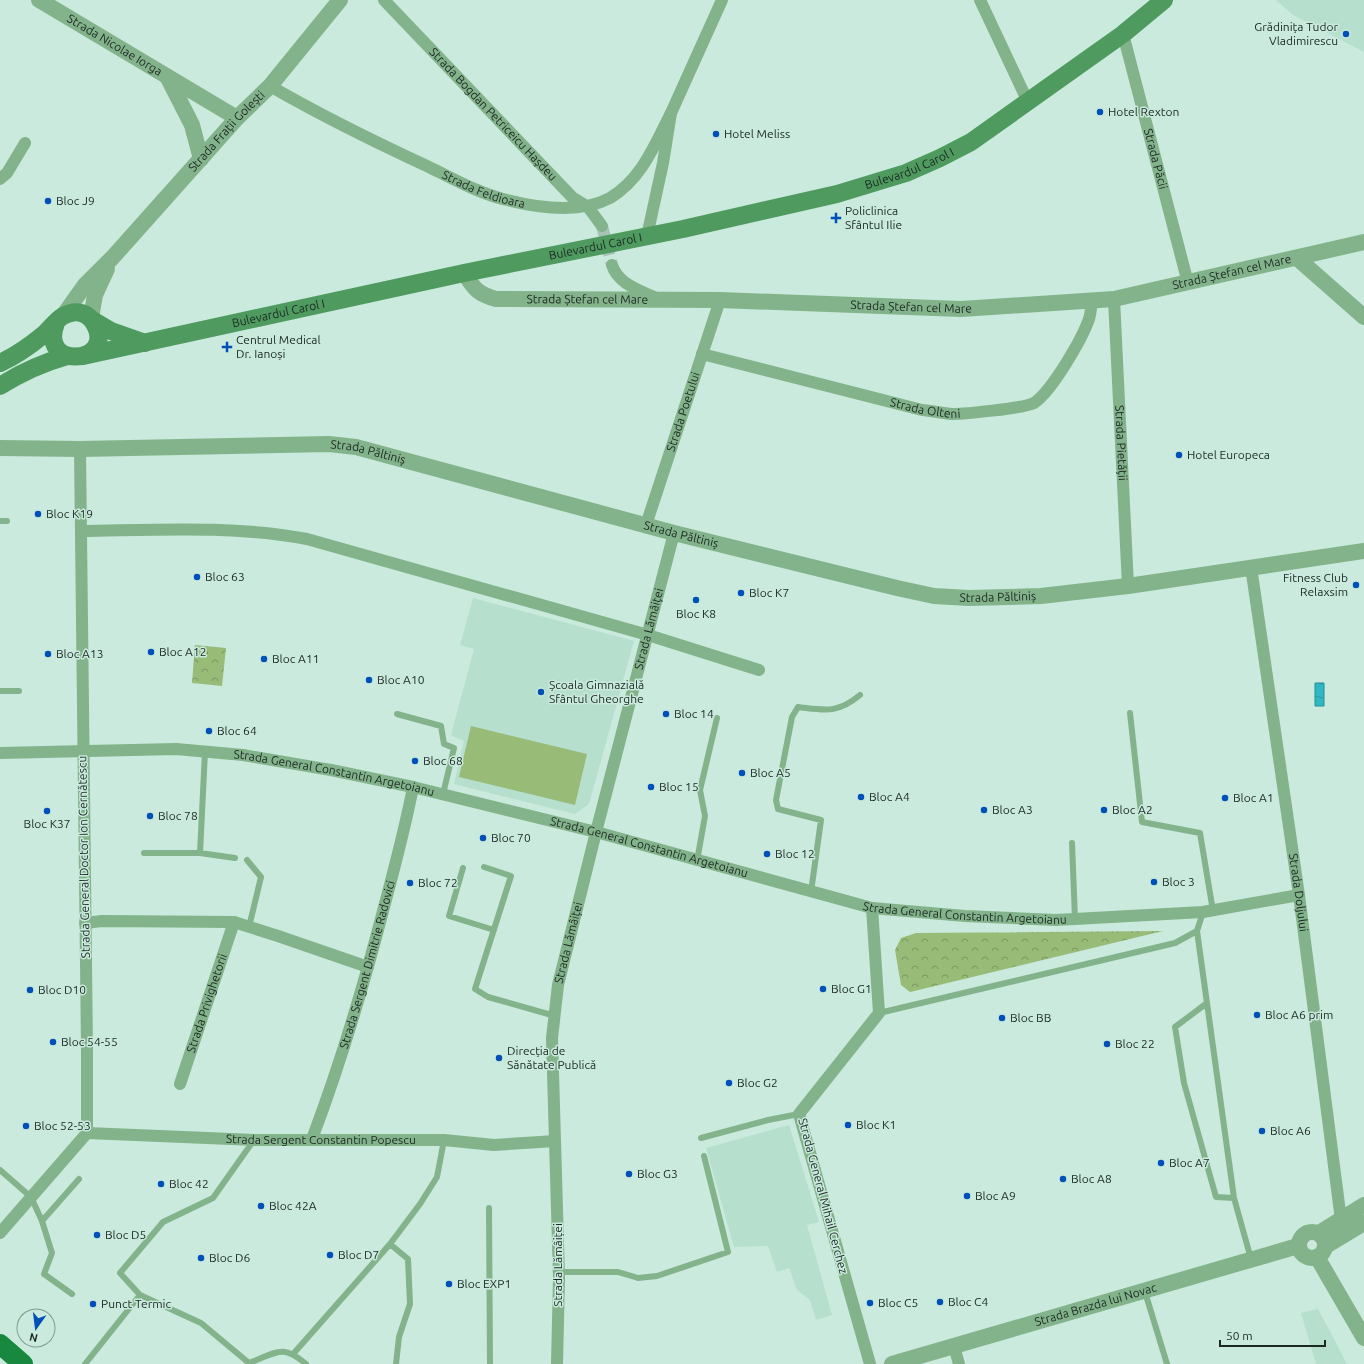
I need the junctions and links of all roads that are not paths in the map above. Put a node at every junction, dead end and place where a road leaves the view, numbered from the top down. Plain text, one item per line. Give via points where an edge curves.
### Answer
1 (39, 0) edge
2 (340, 0) edge
3 (384, 0) edge
4 (722, 0) edge
5 (980, 0) edge
6 (1164, 0) edge
7 (1123, 34) junction
8 (168, 78) junction
9 (270, 86) junction
10 (1028, 102) junction
11 (671, 113) junction
12 (237, 118) junction
13 (25, 143) dead end
14 (201, 160) junction
15 (0, 179) edge
16 (588, 207) junction
17 (602, 226) tunnel mouth
18 (647, 236) junction
19 (1364, 242) edge
20 (1297, 258) junction
21 (111, 260) junction
22 (612, 265) tunnel mouth
23 (464, 273) junction
24 (1188, 283) junction
25 (657, 298) junction
26 (1114, 299) junction
27 (720, 300) junction
28 (1092, 300) junction
29 (1364, 317) edge
30 (92, 319) junction
31 (60, 320) junction
32 (145, 343) junction
33 (702, 354) junction
34 (75, 356) junction
35 (0, 363) edge
36 (0, 386) edge
37 (0, 448) edge
38 (80, 449) junction
39 (0, 521) edge
40 (7, 521) dead end
41 (646, 525) junction
42 (81, 531) junction
43 (674, 533) junction
44 (1364, 551) edge
45 (1251, 567) junction
46 (1128, 586) junction
47 (648, 635) junction
48 (759, 670) dead end
49 (0, 691) edge
50 (19, 691) dead end
51 (860, 695) dead end
52 (1130, 713) dead end
53 (397, 714) dead end
54 (716, 718) dead end
55 (83, 751) junction
56 (206, 752) junction
57 (0, 753) edge
58 (413, 787) junction
59 (443, 794) junction
60 (596, 832) junction
61 (1072, 843) dead end
62 (144, 853) dead end
63 (200, 853) junction
64 (235, 858) dead end
65 (247, 860) dead end
66 (697, 861) junction
67 (484, 867) dead end
68 (463, 868) dead end
69 (811, 892) junction
70 (1299, 895) junction
71 (872, 908) junction
72 (1208, 911) junction
73 (1075, 919) junction
74 (234, 922) junction
75 (85, 923) junction
76 (249, 927) junction
77 (494, 930) junction
78 (1197, 931) junction
79 (368, 967) junction
80 (1207, 1003) junction
81 (879, 1014) junction
82 (555, 1016) junction
83 (180, 1084) dead end
84 (799, 1114) junction
85 (87, 1133) junction
86 (701, 1138) dead end
87 (312, 1139) junction
88 (255, 1140) junction
89 (444, 1140) junction
90 (555, 1141) junction
91 (704, 1156) dead end
92 (0, 1170) edge
93 (79, 1179) dead end
94 (31, 1197) junction
95 (1234, 1198) junction
96 (1364, 1205) edge
97 (489, 1208) dead end
98 (1342, 1220) junction
99 (42, 1221) junction
100 (1364, 1223) edge
101 (0, 1233) edge
102 (390, 1244) junction
103 (1321, 1245) junction
104 (1298, 1246) junction
105 (1251, 1259) junction
106 (559, 1272) junction
107 (1144, 1290) junction
108 (72, 1294) dead end
109 (140, 1295) junction
110 (1364, 1338) edge
111 (0, 1344) edge
112 (954, 1346) junction
113 (294, 1353) junction
114 (249, 1363) edge
115 (23, 1364) edge
116 (85, 1364) edge
117 (306, 1364) edge
118 (396, 1364) edge
119 (490, 1364) edge
120 (557, 1364) edge
121 (870, 1364) edge
122 (892, 1364) edge
123 (959, 1364) edge
124 (1168, 1364) edge

1 - 8 street, Strada Nicolae Iorga
2 - 9 street, Strada Frații Golești
3 - 16 street, Strada Bogdan Petriceicu Hașdeu via 572,197
4 - 11 street, Strada Feldioara
5 - 10 street
6 - 7 main road, Bulevardul Carol I
7 - 10 main road, Bulevardul Carol I
7 - 24 street, Strada Păcii
8 - 12 street, Strada Nicolae Iorga
8 - 14 street, Strada Nicolae Iorga via 192,125
9 - 12 street, Strada Frații Golești
9 - 16 street, Strada Feldioara via 386,147 489,195 555,207
10 - 18 main road, Bulevardul Carol I via 971,142 906,173 837,194
11 - 16 street, Strada Feldioara via 645,164 633,180 610,198
11 - 18 street, Strada Feldioara
12 - 14 street, Strada Frații Golești
13 - 15 street via 7,173
14 - 21 street, Strada Frații Golești
16 - 17 street, Strada Bogdan Petriceicu Hașdeu
18 - 23 main road, Bulevardul Carol I
19 - 20 street, Strada Ștefan cel Mare
20 - 24 street, Strada Ștefan cel Mare
20 - 29 street
21 - 30 street, Strada Frații Golești via 95,295
21 - 31 street, Strada Frații Golești via 85,285
22 - 25 street via 620,279
23 - 25 street, Strada Ștefan cel Mare via 475,290 496,299
23 - 32 main road, Bulevardul Carol I
24 - 26 street, Strada Ștefan cel Mare
25 - 27 street, Strada Ștefan cel Mare
26 - 28 street, Strada Ștefan cel Mare
26 - 46 street, Strada Pietății
27 - 28 street, Strada Ștefan cel Mare via 961,309
27 - 33 street, Strada Poetului
28 - 33 street, Strada Olteni via 1090,317 1084,331 1045,392 1033,403 1008,408 953,414 922,410
30 - 31 main road via 80,313 68,313
30 - 32 main road via 111,331
30 - 34 main road via 97,328 96,345 91,352
31 - 34 main road via 53,333 54,340 60,351
31 - 35 main road, Strada Frații Golești via 42,336
32 - 34 main road, Bulevardul Carol I
33 - 41 street, Strada Poetului
34 - 36 main road via 36,366
37 - 38 street, Strada Păltiniș
38 - 41 street, Strada Păltiniș via 281,444 356,447
38 - 42 street, Strada General Doctor Ion Cernătescu
39 - 40 lane
41 - 43 street, Strada Păltiniș
42 - 47 street via 226,530 275,533 307,539
42 - 55 street, Strada General Doctor Ion Cernătescu
43 - 46 street, Strada Păltiniș via 934,596 1041,596
43 - 47 street, Strada Lămâiței
44 - 45 street, Strada Păltiniș
45 - 46 street, Strada Păltiniș
45 - 70 street, Strada Doljului
47 - 48 street
47 - 60 street, Strada Lămâiței
49 - 50 lane
51 - 69 lane via 847,706 828,710 798,707 792,717 776,800 778,809 821,820
52 - 72 lane via 1142,822 1200,833
53 - 59 lane via 441,726 444,744 454,748
54 - 66 lane via 700,790 705,816
55 - 56 street, Strada General Constantin Argetoianu via 176,749
55 - 57 street, Strada General Constantin Argetoianu
55 - 75 street, Strada General Doctor Ion Cernătescu
56 - 58 street, Strada General Constantin Argetoianu via 243,755
56 - 63 lane
58 - 59 street, Strada General Constantin Argetoianu
58 - 79 street, Strada Sergent Dimitrie Radovici via 408,817
59 - 60 street, Strada General Constantin Argetoianu
60 - 66 street, Strada General Constantin Argetoianu
60 - 82 street, Strada Lămâiței via 558,985
61 - 73 lane
62 - 63 lane
63 - 64 lane
65 - 76 lane via 261,877
66 - 69 street, Strada General Constantin Argetoianu
67 - 77 lane via 511,876
68 - 77 lane via 449,916
69 - 71 street, Strada General Constantin Argetoianu
70 - 72 street, Strada General Constantin Argetoianu
70 - 98 street, Strada Doljului
71 - 73 street, Strada General Constantin Argetoianu via 965,916
71 - 81 street
72 - 73 street, Strada General Constantin Argetoianu
72 - 78 lane
74 - 75 street
74 - 76 street
74 - 83 street, Strada Privighetorii
75 - 85 street, Strada General Doctor Ion Cernătescu
76 - 79 street
77 - 82 lane via 475,989 488,997
78 - 80 lane
78 - 81 lane via 1174,943
79 - 87 street, Strada Sergent Dimitrie Radovici
80 - 95 lane
80 - 95 lane via 1175,1026 1184,1083 1216,1197
81 - 84 street, Strada General Mihail Cerchez
82 - 90 street, Strada Lămâiței via 552,1038
84 - 86 lane
84 - 121 street, Strada General Mihail Cerchez
85 - 88 street, Strada Sergent Constantin Popescu
85 - 94 street
87 - 88 street, Strada Sergent Constantin Popescu
87 - 89 street, Strada Sergent Constantin Popescu
88 - 109 lane via 213,1198 163,1222 120,1274
89 - 90 street, Strada Sergent Constantin Popescu via 494,1145
89 - 102 lane via 437,1176
90 - 106 street, Strada Lămâiței
91 - 106 lane via 728,1252 657,1276 638,1278 618,1272
92 - 94 lane
93 - 99 lane
94 - 99 lane
94 - 101 street
95 - 105 lane
96 - 98 street
97 - 119 lane
98 - 103 street
99 - 108 lane via 52,1253 44,1274
100 - 103 street
102 - 113 lane
102 - 118 lane via 408,1259 410,1304 400,1337
103 - 104 street via 1307,1257
103 - 104 street via 1312,1231 1304,1234
103 - 110 street
104 - 105 street, Strada Brazda lui Novac
105 - 107 street, Strada Brazda lui Novac
106 - 120 street, Strada Lămâiței
107 - 112 street, Strada Brazda lui Novac
107 - 124 lane
109 - 114 lane via 201,1323
109 - 116 lane
111 - 115 main road
112 - 122 street, Strada Brazda lui Novac
112 - 123 street
113 - 114 lane via 282,1351
113 - 117 lane

